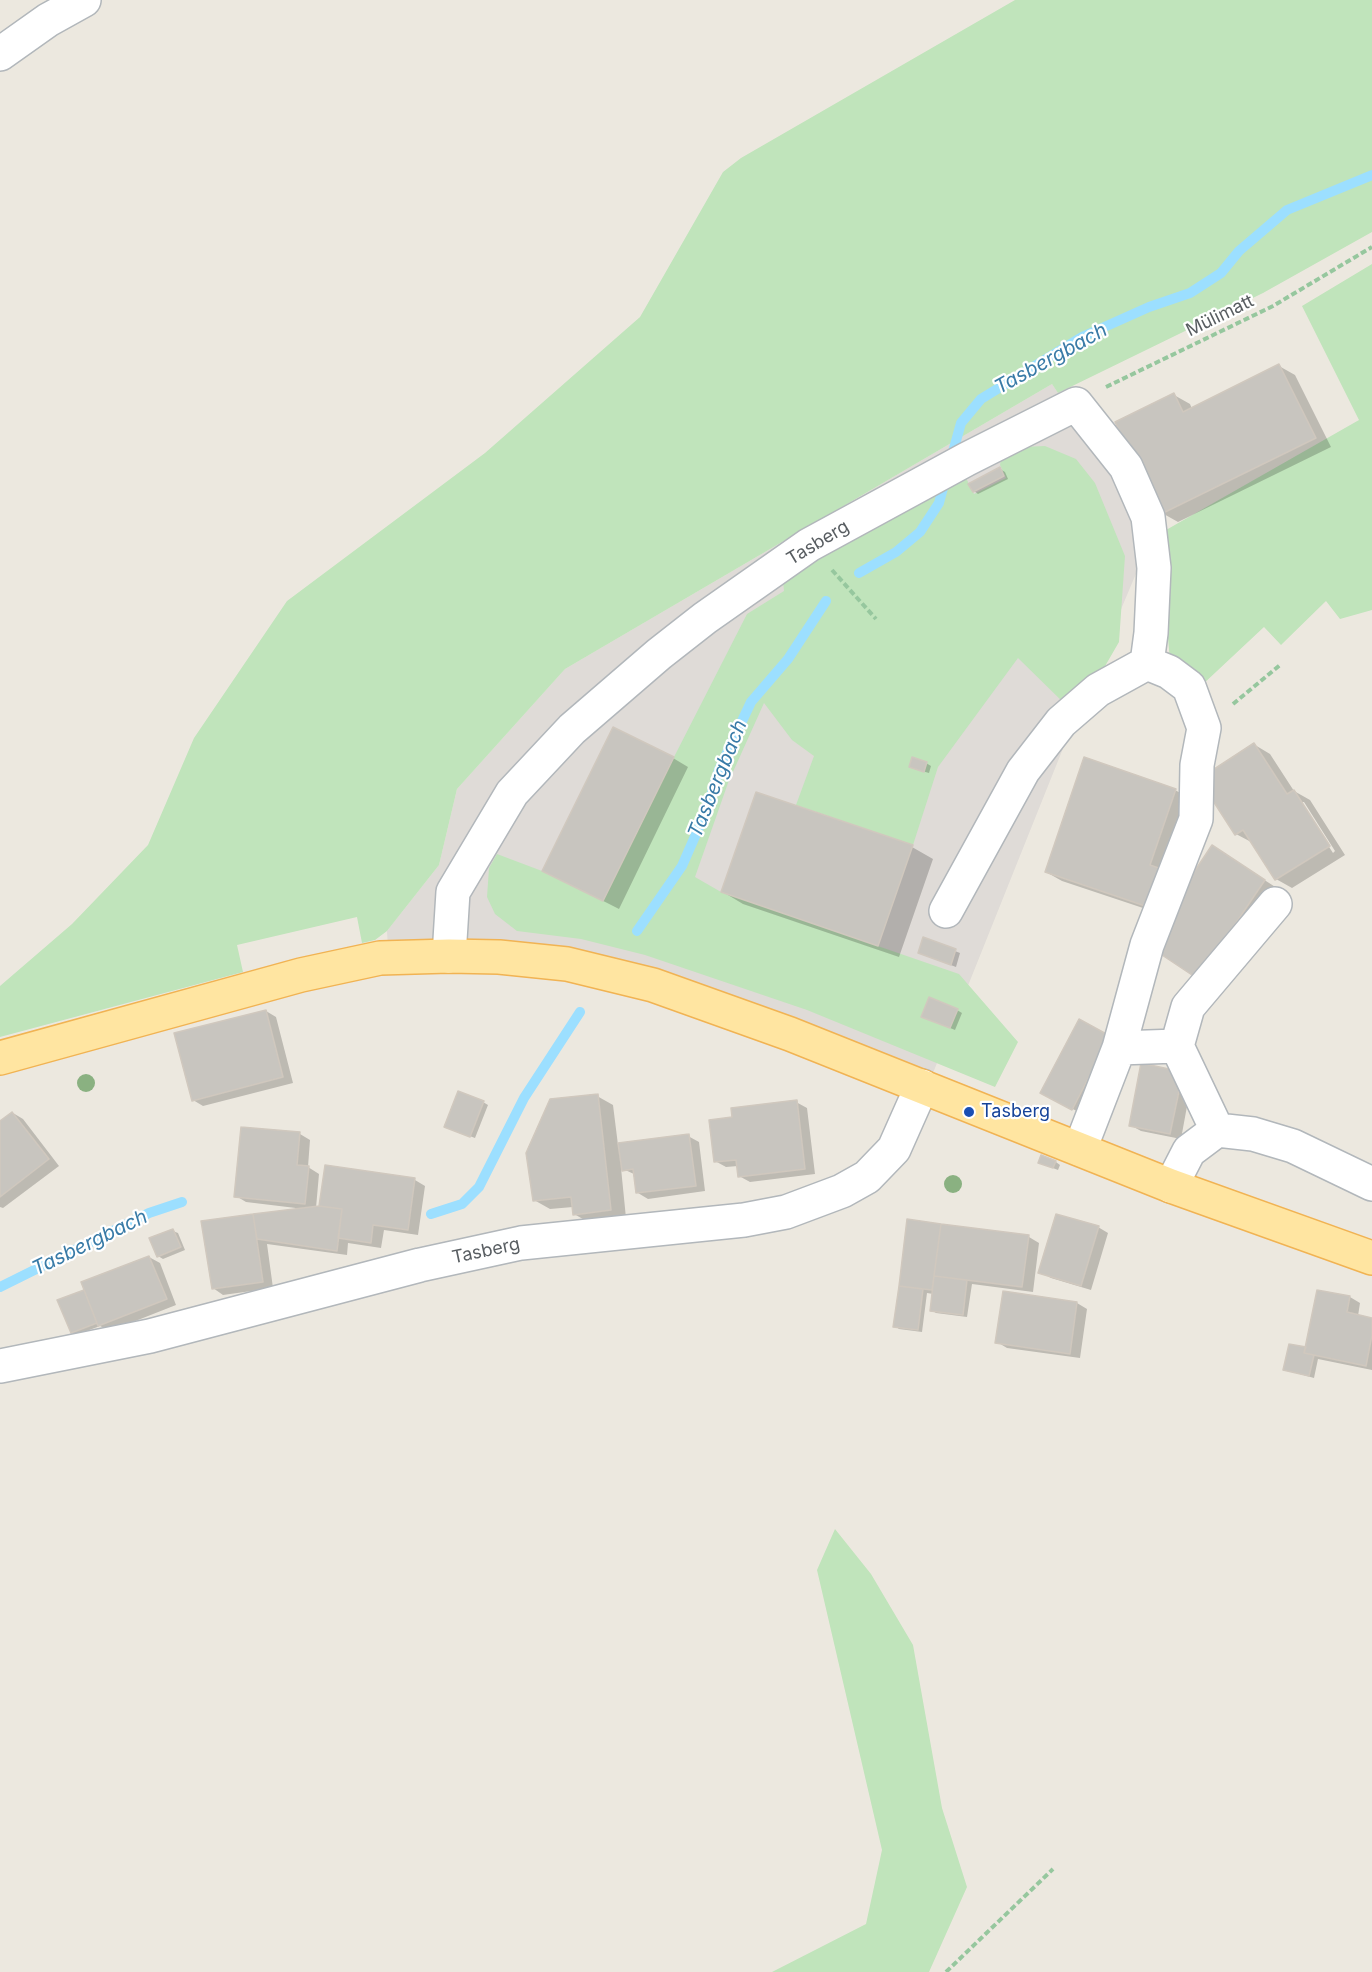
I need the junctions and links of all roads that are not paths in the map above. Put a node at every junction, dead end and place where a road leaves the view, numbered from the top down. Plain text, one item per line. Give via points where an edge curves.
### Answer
1 (84, 0) edge
2 (0, 54) edge
3 (1147, 663) junction
4 (1275, 904) dead end
5 (946, 911) dead end
6 (449, 956) junction
7 (1177, 1046) junction
8 (1119, 1048) junction
9 (0, 1058) edge
10 (922, 1086) junction
11 (1217, 1130) junction
12 (1080, 1149) junction
13 (1372, 1184) edge
14 (1171, 1185) junction
15 (1372, 1258) edge
16 (0, 1365) edge

1 - 2 street
3 - 5 street via 1098,690 1061,722 1023,771
3 - 6 street, Tasberg via 1154,568 1148,517 1126,467 1076,404 809,545 705,618 572,729 512,794 453,892
3 - 8 street via 1169,672 1188,687 1204,728 1197,765 1196,819 1147,945
4 - 7 street via 1188,1007
6 - 9 main road via 380,958 301,975
6 - 10 main road via 567,964 653,985
7 - 8 street
7 - 11 street
8 - 12 street
10 - 12 main road
10 - 16 street, Tasberg via 894,1149 867,1177 786,1212 744,1220 521,1243 420,1265 150,1336
11 - 13 street via 1252,1134 1293,1146
11 - 14 street via 1189,1151
12 - 14 main road
14 - 15 main road

